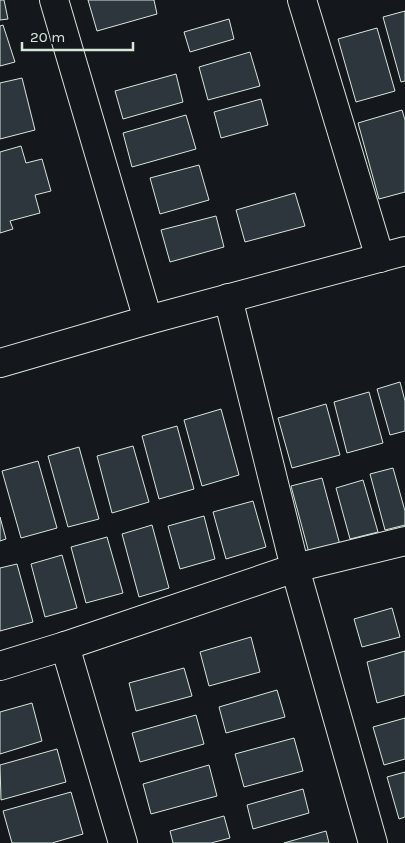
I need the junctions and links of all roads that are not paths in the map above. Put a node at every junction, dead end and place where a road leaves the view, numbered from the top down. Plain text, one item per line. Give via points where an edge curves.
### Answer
1 (54, 0) edge
2 (302, 0) edge
3 (392, 254) edge
4 (228, 298) junction
5 (148, 320) junction
6 (0, 363) edge
7 (405, 541) edge
8 (294, 568) junction
9 (65, 646) junction
10 (0, 666) edge
11 (123, 843) edge
12 (373, 843) edge

1 - 5 street
2 - 3 street
3 - 4 street
4 - 5 street
4 - 8 street
5 - 6 street
7 - 8 street
8 - 9 street
8 - 12 street
9 - 10 street
9 - 11 street

